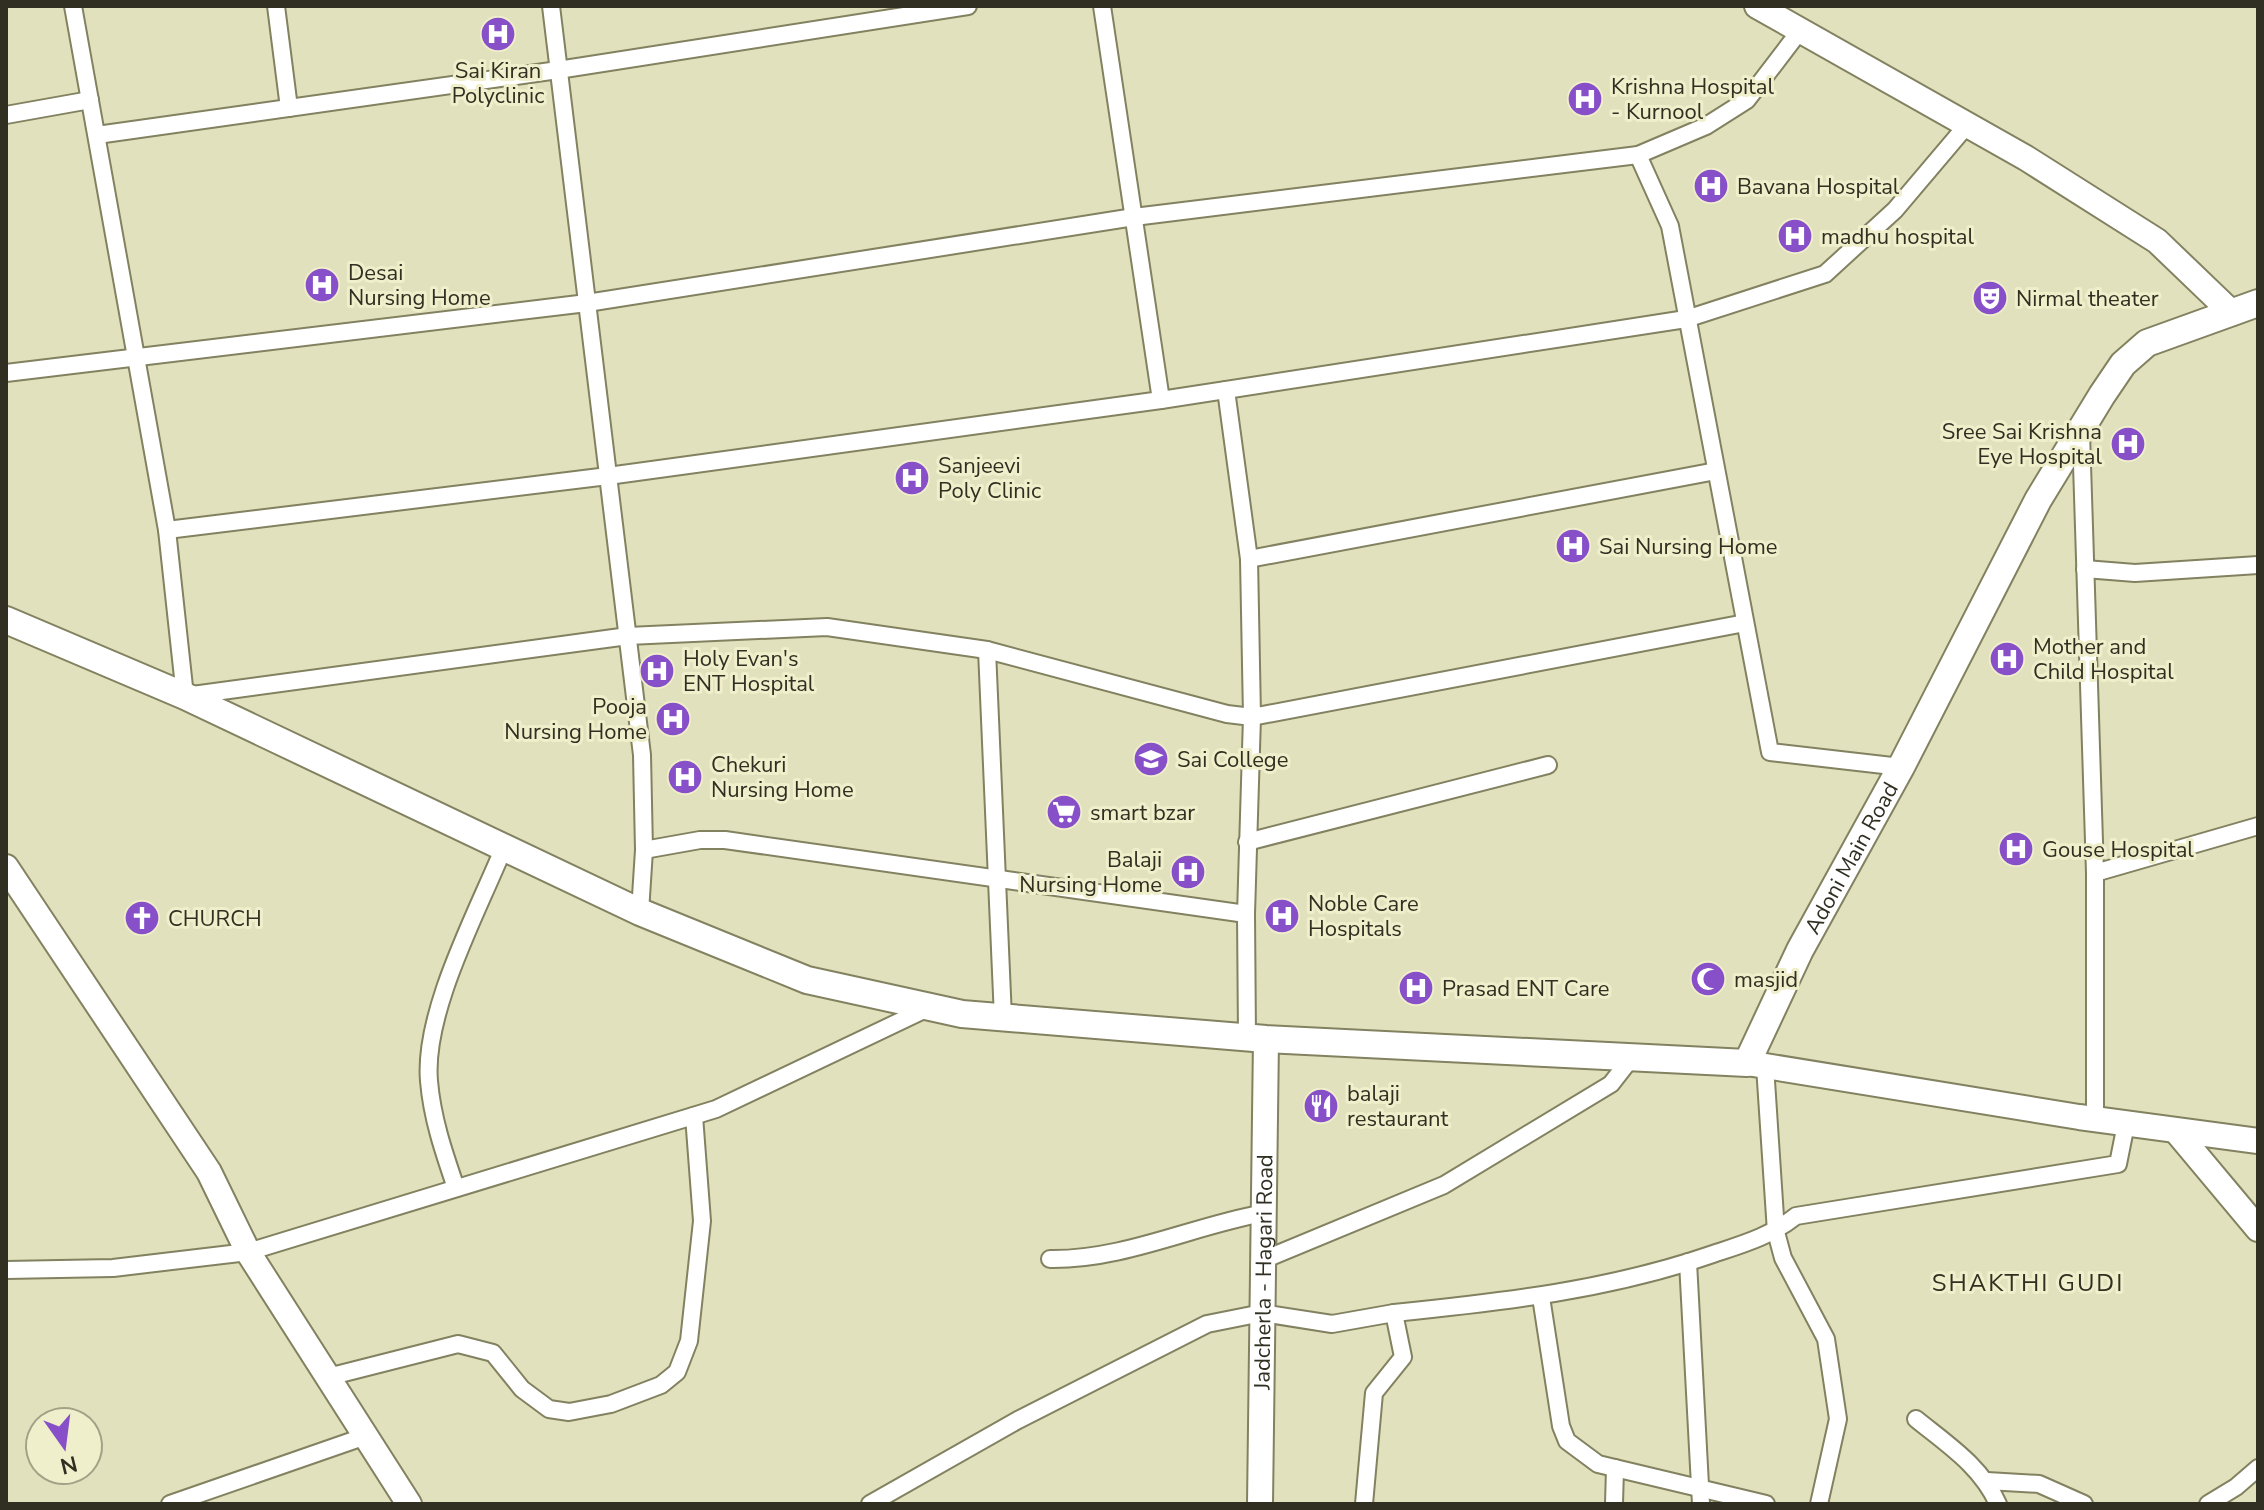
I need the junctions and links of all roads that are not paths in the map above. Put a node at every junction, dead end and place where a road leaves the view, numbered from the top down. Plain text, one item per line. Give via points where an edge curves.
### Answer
1 (73, 6) edge
2 (276, 6) edge
3 (551, 6) edge
4 (968, 6) edge
5 (1102, 6) edge
6 (1757, 6) edge
7 (1799, 32) junction
8 (558, 70) junction
9 (90, 100) junction
10 (289, 108) junction
11 (6, 115) edge
12 (1967, 125) junction
13 (97, 135) junction
14 (1638, 155) junction
15 (1134, 217) junction
16 (587, 303) junction
17 (2258, 303) edge
18 (2232, 313) junction
19 (1686, 319) junction
20 (135, 359) junction
21 (6, 373) edge
22 (1226, 390) junction
23 (1161, 400) junction
24 (2081, 429) junction
25 (1716, 471) junction
26 (608, 476) junction
27 (167, 530) junction
28 (1249, 559) junction
29 (2258, 565) edge
30 (2085, 569) junction
31 (6, 620) edge
32 (1745, 623) junction
33 (628, 636) junction
34 (987, 650) junction
35 (185, 696) junction
36 (1252, 717) junction
37 (1548, 765) dead end
38 (1901, 767) junction
39 (2258, 826) edge
40 (1247, 842) junction
41 (504, 847) junction
42 (644, 850) junction
43 (6, 867) edge
44 (2095, 873) junction
45 (997, 879) junction
46 (640, 912) junction
47 (1246, 914) junction
48 (930, 1007) junction
49 (1003, 1018) junction
50 (1256, 1038) junction
51 (1632, 1057) junction
52 (1756, 1064) junction
53 (694, 1116) junction
54 (2095, 1119) junction
55 (2126, 1124) junction
56 (2176, 1131) junction
57 (2258, 1141) edge
58 (456, 1188) junction
59 (1264, 1213) junction
60 (2258, 1229) edge
61 (1776, 1232) junction
62 (248, 1252) junction
63 (1050, 1259) dead end
64 (1263, 1260) junction
65 (1688, 1262) junction
66 (6, 1270) edge
67 (1541, 1297) junction
68 (1262, 1313) junction
69 (1394, 1313) junction
70 (328, 1377) junction
71 (1916, 1419) dead end
72 (366, 1436) junction
73 (1615, 1468) junction
74 (2258, 1468) edge
75 (1987, 1481) junction
76 (1700, 1496) edge
77 (170, 1504) edge
78 (409, 1504) edge
79 (870, 1504) edge
80 (1260, 1504) edge
81 (1364, 1504) edge
82 (1614, 1504) edge
83 (1766, 1504) edge
84 (1819, 1504) edge
85 (1998, 1504) edge
86 (2084, 1504) edge
87 (2208, 1504) edge

1 - 9 street
2 - 10 street
3 - 8 street
4 - 8 street
5 - 15 street
6 - 7 street
7 - 12 street
7 - 14 street via 1747,100 1706,126
8 - 10 street
8 - 16 street
9 - 11 street
9 - 13 street
10 - 13 street
12 - 18 street via 2157,241
12 - 19 street via 1895,210 1825,274
13 - 20 street
14 - 15 street
14 - 19 street via 1670,226
15 - 16 street
15 - 23 street
16 - 20 street
16 - 26 street
17 - 18 main road, Adoni Main Road
18 - 24 main road, Adoni Main Road via 2147,343 2123,364
19 - 22 street
19 - 25 street
20 - 21 street
20 - 27 street
22 - 23 street
22 - 28 street
23 - 26 street
24 - 30 street
24 - 38 main road, Adoni Main Road via 2038,500
25 - 28 street
25 - 32 street
26 - 27 street
26 - 33 street
27 - 35 street
28 - 36 street
29 - 30 street via 2135,573
30 - 44 street
31 - 35 main road
32 - 36 street
32 - 38 street via 1770,752
33 - 34 street via 827,627
33 - 35 street
33 - 42 street via 642,755
34 - 36 street
34 - 45 street
35 - 41 main road
36 - 40 street
37 - 40 street
38 - 52 main road, Adoni Main Road via 1800,950
39 - 44 street
40 - 47 street
41 - 46 main road
41 - 58 street via 438,1006 429,1078 440,1142
42 - 45 street via 725,840
42 - 46 street
43 - 62 street via 209,1172
44 - 54 street
45 - 47 street
45 - 49 street
46 - 48 main road via 807,980
47 - 50 street
48 - 49 main road
48 - 53 street
49 - 50 main road
50 - 51 main road
50 - 59 street, Jadcherla - Hagari Road
51 - 52 main road
51 - 64 street via 1611,1084 1444,1185
52 - 54 street
52 - 61 street
53 - 58 street
53 - 70 street via 702,1221 689,1341 677,1372 661,1385 611,1404 569,1412 549,1409 522,1389 493,1353 458,1344
54 - 55 street
55 - 56 street
55 - 61 street via 2118,1164 1796,1216
56 - 57 street
56 - 60 street
58 - 62 street
59 - 63 street via 1210,1223 1117,1253
59 - 64 street, Jadcherla - Hagari Road
61 - 65 street
61 - 84 street via 1783,1258 1826,1339 1838,1419
62 - 66 street via 113,1268
62 - 70 street
64 - 68 street, Jadcherla - Hagari Road
65 - 67 street via 1655,1274
65 - 76 street
67 - 69 street
67 - 73 street via 1567,1441 1598,1464
68 - 69 street via 1332,1324
68 - 79 street via 1229,1317 1183,1333
68 - 80 street, Jadcherla - Hagari Road
69 - 81 street via 1403,1357 1374,1393
70 - 72 street
71 - 75 street
72 - 77 street
72 - 78 street
73 - 76 street
73 - 82 street
74 - 87 street
75 - 85 street
75 - 86 street via 2039,1484
76 - 83 street

